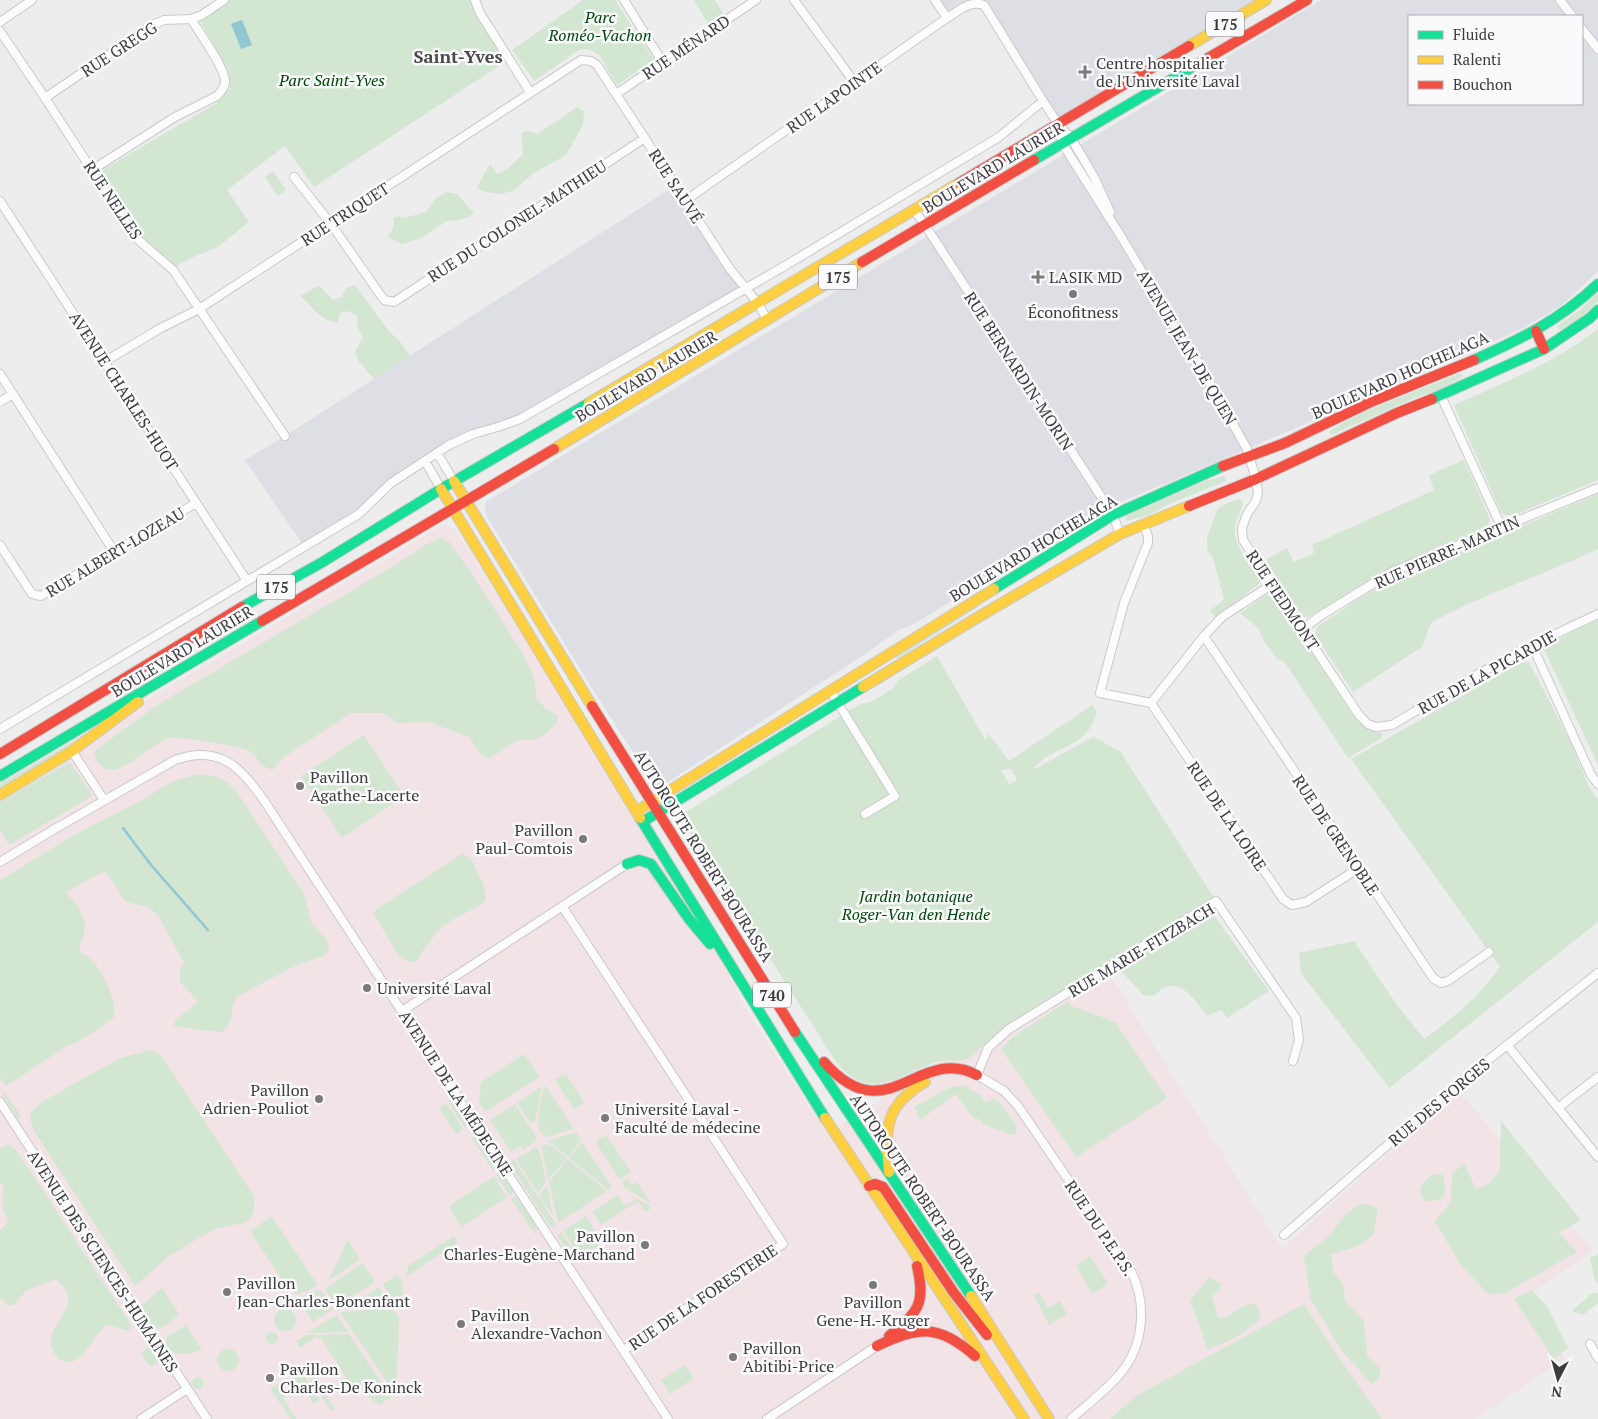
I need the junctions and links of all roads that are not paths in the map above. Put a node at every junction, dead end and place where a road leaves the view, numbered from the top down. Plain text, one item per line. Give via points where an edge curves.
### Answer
1 (32, 0) edge
2 (224, 0) edge
3 (475, 0) edge
4 (624, 0) edge
5 (756, 0) edge
6 (794, 0) edge
7 (935, 0) edge
8 (1266, 0) edge
9 (1307, 0) edge
10 (1560, 0) edge
11 (984, 5) joint
12 (1571, 15) edge
13 (947, 18) junction
14 (191, 19) junction
15 (0, 22) edge
16 (1583, 30) edge
17 (0, 31) edge
18 (1598, 49) edge
19 (581, 60) joint
20 (663, 63) junction
21 (855, 83) junction
22 (530, 92) junction
23 (616, 94) junction
24 (45, 98) junction
25 (1043, 102) junction
26 (1058, 124) junction
27 (644, 138) junction
28 (1066, 140) junction
29 (92, 170) junction
30 (294, 177) dead end
31 (0, 200) edge
32 (686, 200) junction
33 (914, 210) junction
34 (331, 224) junction
35 (926, 224) junction
36 (1598, 284) edge
37 (745, 288) junction
38 (757, 302) junction
39 (198, 309) junction
40 (1598, 310) edge
41 (767, 319) junction
42 (1536, 331) junction
43 (1544, 349) junction
44 (104, 362) junction
45 (0, 374) edge
46 (13, 394) junction
47 (1442, 396) junction
48 (0, 402) edge
49 (284, 436) dead end
50 (437, 453) junction
51 (1250, 457) junction
52 (425, 460) junction
53 (1256, 479) junction
54 (454, 481) junction
55 (1598, 488) edge
56 (441, 489) junction
57 (466, 501) junction
58 (196, 503) junction
59 (452, 509) junction
60 (1113, 515) junction
61 (1143, 524) junction
62 (1501, 526) junction
63 (1120, 534) junction
64 (0, 545) edge
65 (115, 553) junction
66 (247, 581) junction
67 (1271, 584) junction
68 (1598, 614) edge
69 (1303, 628) junction
70 (1204, 636) junction
71 (1532, 646) junction
72 (169, 677) junction
73 (830, 690) junction
74 (838, 702) junction
75 (1151, 703) junction
76 (1376, 727) joint
77 (0, 729) edge
78 (72, 751) junction
79 (0, 754) edge
80 (0, 776) edge
81 (1598, 784) edge
82 (0, 795) edge
83 (104, 800) junction
84 (652, 800) junction
85 (637, 811) junction
86 (659, 812) junction
87 (864, 814) dead end
88 (644, 821) junction
89 (0, 861) edge
90 (627, 864) joint
91 (1358, 868) junction
92 (562, 906) junction
93 (1489, 952) dead end
94 (1598, 973) edge
95 (402, 1011) junction
96 (788, 1021) junction
97 (776, 1039) junction
98 (1508, 1046) junction
99 (1293, 1061) dead end
100 (977, 1075) junction
101 (1598, 1076) edge
102 (1, 1105) edge
103 (1559, 1107) junction
104 (8, 1115) junction
105 (0, 1120) edge
106 (1598, 1157) edge
107 (890, 1174) junction
108 (869, 1186) junction
109 (1284, 1236) dead end
110 (914, 1254) junction
111 (1590, 1344) dead end
112 (877, 1346) junction
113 (624, 1350) junction
114 (1598, 1358) edge
115 (1001, 1385) junction
116 (187, 1389) junction
117 (1037, 1401) junction
118 (141, 1419) edge
119 (207, 1419) edge
120 (668, 1419) edge
121 (767, 1419) edge
122 (1024, 1419) edge
123 (1050, 1419) edge
124 (1071, 1419) edge

1 - 15 street
2 - 14 street, RUE GREGG
3 - 22 street
4 - 20 street
5 - 20 street, RUE MÉNARD
6 - 21 street
7 - 13 street
8 - 26 main road, BOULEVARD LAURIER / 175
9 - 28 main road, BOULEVARD LAURIER / 175
10 - 12 street
11 - 13 street, RUE LAPOINTE via 978,2 970,4
11 - 25 street, AVENUE JEAN-DE QUEN
13 - 21 street, RUE LAPOINTE
14 - 24 street, RUE GREGG via 164,20 152,25
14 - 29 street via 224,71 222,90
16 - 18 street
17 - 24 street, RUE NELLES
19 - 22 street, RUE TRIQUET
19 - 23 street, RUE SAUVÉ via 597,65
20 - 23 street, RUE MÉNARD
21 - 32 street, RUE LAPOINTE
22 - 34 street, RUE TRIQUET
23 - 27 street, RUE SAUVÉ
24 - 29 street, RUE NELLES
25 - 26 street, AVENUE JEAN-DE QUEN
25 - 37 street, BOULEVARD LAURIER via 999,137
26 - 28 street, AVENUE JEAN-DE QUEN
26 - 33 main road, BOULEVARD LAURIER / 175
27 - 32 street, RUE SAUVÉ
27 - 34 street, RUE DU COLONEL-MATHIEU via 394,302 384,300
28 - 35 main road, BOULEVARD LAURIER / 175
28 - 51 street, AVENUE JEAN-DE QUEN via 1199,363
29 - 39 street, RUE NELLES via 136,238 173,270
30 - 34 street
31 - 44 street, AVENUE CHARLES-HUOT
32 - 37 street, RUE SAUVÉ
33 - 35 street, RUE BERNARDIN-MORIN
33 - 38 main road, BOULEVARD LAURIER / 175
34 - 39 street, RUE TRIQUET
35 - 41 main road, BOULEVARD LAURIER / 175
35 - 60 street, RUE BERNARDIN-MORIN
36 - 42 main road, BOULEVARD HOCHELAGA via 1580,301
37 - 38 street, RUE SAUVÉ
37 - 50 street, BOULEVARD LAURIER via 520,419 473,434
38 - 41 street, RUE SAUVÉ
38 - 54 main road, BOULEVARD LAURIER / 175
39 - 44 street, RUE TRIQUET
39 - 49 street, RUE NELLES
40 - 43 main road, BOULEVARD HOCHELAGA
41 - 57 main road, BOULEVARD LAURIER / 175
42 - 43 main road
42 - 51 main road, BOULEVARD HOCHELAGA
43 - 47 main road, BOULEVARD HOCHELAGA
44 - 58 street, AVENUE CHARLES-HUOT
45 - 46 street
46 - 48 street
46 - 65 street
47 - 53 main road, BOULEVARD HOCHELAGA
47 - 62 street
50 - 52 street, BOULEVARD LAURIER
50 - 54 street
51 - 53 street, RUE FIEDMONT
51 - 60 main road, BOULEVARD HOCHELAGA
52 - 56 street
52 - 66 street, BOULEVARD LAURIER via 391,482 360,514
53 - 61 main road, BOULEVARD HOCHELAGA
53 - 67 street, RUE FIEDMONT via 1258,493 1242,528 1243,540
54 - 56 main road, BOULEVARD LAURIER / 175
54 - 57 main road, AUTOROUTE ROBERT-BOURASSA
55 - 62 street, RUE PIERRE-MARTIN
56 - 59 main road, AUTOROUTE ROBERT-BOURASSA
56 - 79 main road, BOULEVARD LAURIER / 175
57 - 59 main road, BOULEVARD LAURIER / 175
57 - 84 main road, AUTOROUTE ROBERT-BOURASSA
58 - 65 street, RUE ALBERT-LOZEAU
58 - 66 street, AVENUE CHARLES-HUOT
59 - 72 main road, BOULEVARD LAURIER / 175
59 - 85 main road, AUTOROUTE ROBERT-BOURASSA
60 - 63 street, RUE BERNARDIN-MORIN
60 - 73 main road, BOULEVARD HOCHELAGA
61 - 63 main road, BOULEVARD HOCHELAGA
61 - 75 street via 1148,543 1124,603 1100,693
62 - 69 street, RUE PIERRE-MARTIN via 1392,572
63 - 74 main road, BOULEVARD HOCHELAGA
64 - 65 street, RUE ALBERT-LOZEAU via 32,594 41,596
66 - 77 street, BOULEVARD LAURIER
67 - 69 street, RUE FIEDMONT
67 - 70 street via 1222,617
68 - 71 street, RUE DE LA PICARDIE
69 - 76 street, RUE FIEDMONT via 1359,715
70 - 75 street
70 - 91 street, RUE DE GRENOBLE
71 - 76 street, RUE DE LA PICARDIE via 1392,725
71 - 81 street
72 - 78 main road
72 - 80 main road, BOULEVARD LAURIER / 175
73 - 74 street
73 - 84 main road, BOULEVARD HOCHELAGA
74 - 86 main road, BOULEVARD HOCHELAGA
74 - 87 street via 895,796
75 - 91 street, RUE DE LA LOIRE via 1283,899 1292,905 1306,902
78 - 82 main road
78 - 83 street
83 - 89 street
83 - 95 street, AVENUE DE LA MÉDECINE via 184,757 216,757 239,769 250,780
84 - 85 main road, BOULEVARD HOCHELAGA
84 - 86 main road, AUTOROUTE ROBERT-BOURASSA / 740
85 - 88 main road, AUTOROUTE ROBERT-BOURASSA / 740
86 - 88 main road, BOULEVARD HOCHELAGA
86 - 96 main road, AUTOROUTE ROBERT-BOURASSA / 740
88 - 97 main road, AUTOROUTE ROBERT-BOURASSA / 740
90 - 92 street
90 - 97 main road via 639,860 651,864
91 - 93 street, RUE DE GRENOBLE via 1433,978 1441,983 1448,981
92 - 95 street
92 - 113 street, RUE DE LA FORESTERIE via 783,1244
94 - 98 street, RUE DES FORGES
95 - 113 street, AVENUE DE LA MÉDECINE
96 - 100 main road via 830,1070 841,1080 860,1089 892,1089 929,1072 950,1068 962,1068
96 - 107 main road, AUTOROUTE ROBERT-BOURASSA / 740
97 - 108 main road, AUTOROUTE ROBERT-BOURASSA / 740
98 - 103 street
98 - 109 street, RUE DES FORGES via 1453,1088
99 - 100 street, RUE MARIE-FITZBACH via 1299,1040 1296,1018 1216,901 1009,1029 988,1048
100 - 107 main road via 949,1075 926,1081 897,1103 886,1132
100 - 124 street, RUE DU P.E.P.S. via 1004,1091 1018,1106 1132,1273 1139,1293 1139,1335 1133,1352 1120,1374
101 - 103 street
102 - 104 street, AVENUE DES SCIENCES-HUMAINES
103 - 106 street
104 - 105 street
104 - 116 street, AVENUE DES SCIENCES-HUMAINES
107 - 117 main road, AUTOROUTE ROBERT-BOURASSA / 740
108 - 110 main road, AUTOROUTE ROBERT-BOURASSA / 740
108 - 117 main road via 884,1187 954,1293
110 - 112 main road via 922,1290 919,1306 910,1319
110 - 115 main road, AUTOROUTE ROBERT-BOURASSA / 740
111 - 114 street
112 - 115 main road via 916,1331 945,1334 968,1349
112 - 121 street
113 - 120 street, AVENUE DE LA MÉDECINE
115 - 122 main road, AUTOROUTE ROBERT-BOURASSA / 740
116 - 118 street
116 - 119 street, AVENUE DES SCIENCES-HUMAINES
117 - 123 main road, AUTOROUTE ROBERT-BOURASSA / 740

